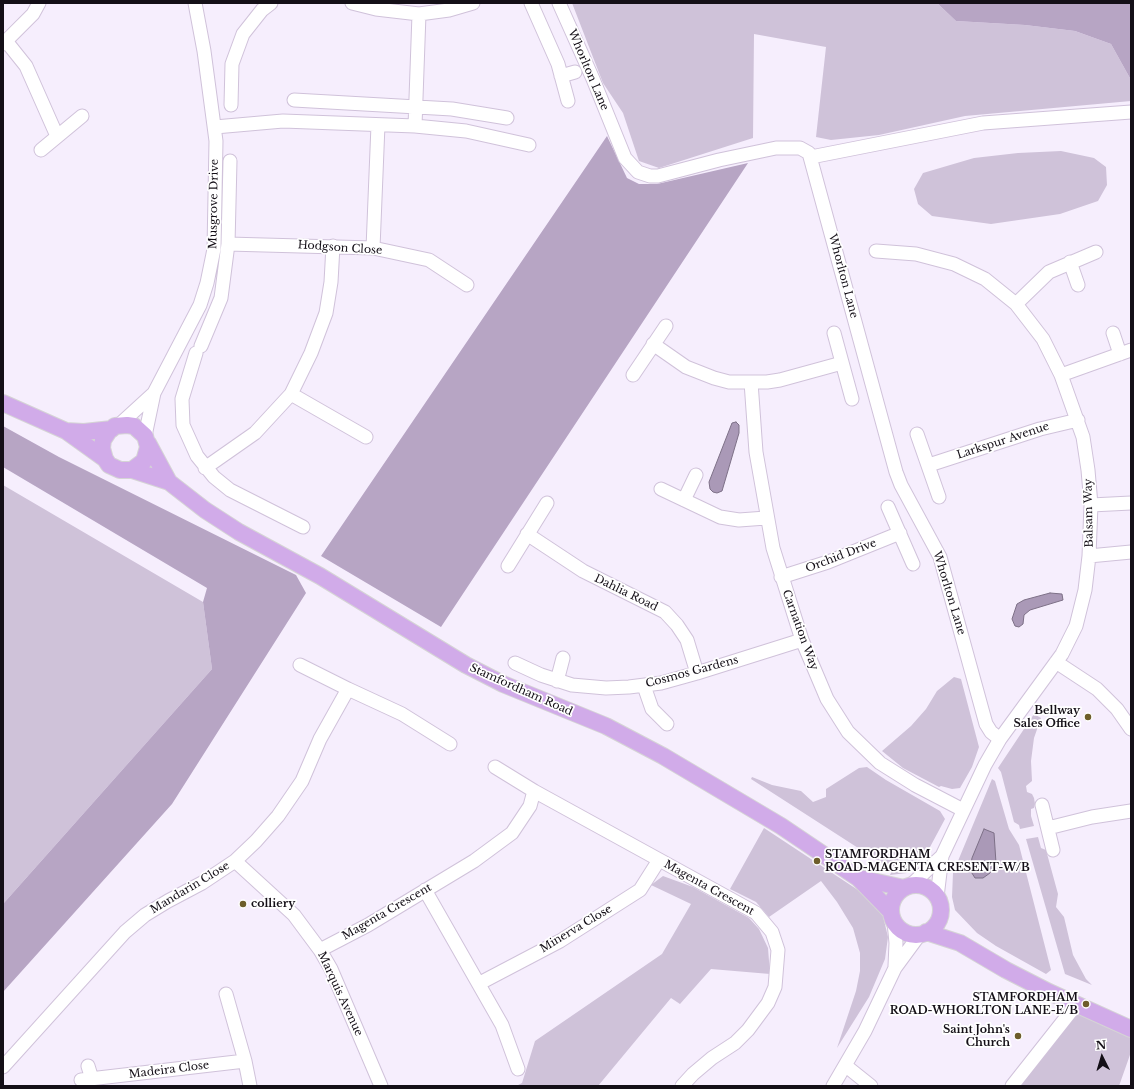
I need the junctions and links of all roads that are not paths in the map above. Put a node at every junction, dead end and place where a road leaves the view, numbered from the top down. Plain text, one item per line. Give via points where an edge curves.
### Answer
1 (39, 3) edge
2 (195, 3) edge
3 (271, 3) edge
4 (352, 3) edge
5 (473, 3) edge
6 (531, 3) edge
7 (559, 3) edge
8 (419, 14) junction
9 (4, 43) edge
10 (575, 72) dead end
11 (561, 76) junction
12 (294, 100) dead end
13 (568, 102) dead end
14 (231, 105) dead end
15 (416, 107) junction
16 (1131, 112) edge
17 (82, 116) dead end
18 (507, 118) dead end
19 (378, 125) junction
20 (416, 126) junction
21 (215, 127) junction
22 (57, 136) junction
23 (529, 145) dead end
24 (41, 150) dead end
25 (812, 157) junction
26 (230, 161) dead end
27 (228, 244) junction
28 (333, 246) junction
29 (373, 248) junction
30 (876, 251) dead end
31 (1096, 252) dead end
32 (1070, 262) junction
33 (467, 285) dead end
34 (1078, 285) dead end
35 (1016, 304) junction
36 (666, 326) dead end
37 (834, 333) dead end
38 (1113, 333) dead end
39 (653, 344) junction
40 (1126, 352) edge
41 (842, 363) junction
42 (633, 375) dead end
43 (1061, 375) junction
44 (751, 382) junction
45 (154, 393) junction
46 (291, 394) junction
47 (852, 399) dead end
48 (3, 403) edge
49 (1078, 420) junction
50 (115, 427) junction
51 (66, 431) junction
52 (917, 434) dead end
53 (366, 437) dead end
54 (147, 440) junction
55 (104, 459) junction
56 (929, 465) junction
57 (205, 468) junction
58 (132, 470) junction
59 (696, 475) dead end
60 (169, 482) junction
61 (661, 489) dead end
62 (939, 497) dead end
63 (684, 500) junction
64 (546, 503) dead end
65 (1131, 503) edge
66 (1091, 505) junction
67 (888, 507) dead end
68 (766, 518) junction
69 (303, 527) dead end
70 (900, 533) junction
71 (527, 534) junction
72 (1131, 552) edge
73 (1089, 556) junction
74 (913, 564) dead end
75 (508, 566) dead end
76 (781, 577) junction
77 (802, 640) junction
78 (563, 658) dead end
79 (1056, 662) junction
80 (515, 663) dead end
81 (300, 665) dead end
82 (698, 673) junction
83 (557, 681) junction
84 (644, 686) junction
85 (348, 689) junction
86 (667, 724) dead end
87 (1131, 729) edge
88 (1000, 739) junction
89 (450, 744) dead end
90 (495, 767) dead end
91 (534, 791) junction
92 (1042, 805) dead end
93 (963, 810) junction
94 (1131, 811) edge
95 (1048, 828) junction
96 (1053, 850) dead end
97 (942, 856) junction
98 (659, 860) junction
99 (235, 861) junction
100 (858, 878) junction
101 (908, 886) junction
102 (425, 890) junction
103 (939, 904) junction
104 (893, 917) junction
105 (923, 933) junction
106 (960, 943) junction
107 (320, 950) junction
108 (895, 968) junction
109 (480, 983) junction
110 (226, 994) dead end
111 (1076, 1005) junction
112 (1131, 1029) edge
113 (246, 1061) junction
114 (88, 1066) dead end
115 (846, 1066) junction
116 (3, 1067) edge
117 (518, 1069) dead end
118 (250, 1086) edge
119 (381, 1086) edge
120 (682, 1086) edge
121 (833, 1086) edge
122 (871, 1086) edge
123 (1012, 1086) edge

1 - 9 street via 33,14
2 - 21 street, Musgrove Drive
3 - 14 street via 243,34 232,64
4 - 8 street via 376,9
5 - 8 street via 449,10
6 - 11 street
7 - 25 street, Whorlton Lane via 625,158 638,172 658,176 776,148 800,148
8 - 15 street
9 - 22 street via 26,66
10 - 11 street
11 - 13 street
12 - 15 street
15 - 18 street via 452,109
15 - 20 street
16 - 25 street via 982,123
17 - 22 street
19 - 20 street
19 - 21 street via 283,121
19 - 29 street
20 - 23 street via 466,131
21 - 45 street, Musgrove Drive via 214,240 210,271 198,309
22 - 24 street
25 - 88 street, Whorlton Lane via 896,472 940,557 986,724
26 - 27 street
27 - 28 street, Hodgson Close
27 - 57 street via 222,298 199,349 182,399 182,425
28 - 29 street, Hodgson Close
28 - 46 street via 326,313 311,353
29 - 33 street, Hodgson Close via 429,260
30 - 35 street, Balsam Way via 916,254 954,264 985,279
31 - 32 street
32 - 34 street
32 - 35 street via 1041,278
35 - 43 street, Balsam Way via 1043,339
36 - 39 street
37 - 41 street
38 - 40 street
39 - 42 street
39 - 44 street via 674,360 699,373 729,382
40 - 43 street
41 - 44 street via 780,380
41 - 47 street
43 - 49 street, Balsam Way
44 - 68 street, Carnation Way via 756,452
45 - 50 street
45 - 54 street
46 - 53 street
46 - 57 street via 255,433
48 - 51 main road, Stamfordham Road
49 - 56 street, Larkspur Avenue via 1040,428
49 - 66 street, Balsam Way via 1088,464
50 - 51 main road, Stamfordham Road via 84,432
50 - 54 main road, Stamfordham Road via 134,426
50 - 55 main road via 106,434 102,444
51 - 55 main road, Stamfordham Road
52 - 56 street
54 - 58 main road via 146,458 139,467
54 - 60 main road, Stamfordham Road
55 - 58 main road, Stamfordham Road via 116,470
56 - 62 street
57 - 69 street via 230,490
58 - 60 main road, Stamfordham Road
59 - 63 street
60 - 100 main road, Stamfordham Road via 239,532 320,576 460,662 502,684 606,726 644,745 781,826
61 - 63 street
63 - 68 street via 720,517 739,520
64 - 71 street
65 - 66 street
66 - 73 street, Balsam Way
67 - 70 street
68 - 76 street, Carnation Way
70 - 74 street
70 - 76 street, Orchid Drive via 828,562
71 - 75 street
71 - 82 street, Dahlia Road via 583,571 665,612 687,640
72 - 73 street
73 - 79 street, Balsam Way via 1085,590 1078,618 1067,645
76 - 77 street, Carnation Way
77 - 82 street, Cosmos Gardens
77 - 93 street, Carnation Way via 827,699 856,742 897,775
78 - 83 street
79 - 87 street via 1097,689 1117,709
79 - 88 street, Balsam Way
80 - 83 street, Cosmos Gardens
81 - 85 street
82 - 84 street, Cosmos Gardens
83 - 84 street, Cosmos Gardens via 606,688
84 - 86 street via 652,708
85 - 89 street via 402,714
85 - 99 street, Mandarin Close via 320,739 302,781 278,816
88 - 93 street, Balsam Way
90 - 91 street, Magenta Crescent
91 - 98 street, Magenta Crescent
91 - 102 street, Magenta Crescent via 530,806 512,833 474,862
92 - 95 street
93 - 97 street, Balsam Way
94 - 95 street
95 - 96 street
97 - 101 street, Balsam Way
97 - 103 street, Balsam Way
98 - 109 street, Minerva Close via 640,890 560,941
98 - 120 street, Magenta Crescent via 756,913 772,932 778,950 775,988 768,1003 735,1043 712,1058
99 - 107 street, Marquis Avenue via 294,915
99 - 116 street, Mandarin Close via 202,883 168,900 125,932
100 - 101 main road, Stamfordham Road
100 - 104 main road, Stamfordham Road
101 - 103 main road via 926,887
101 - 104 main road via 893,898
102 - 107 street, Magenta Crescent via 368,925
102 - 109 street
103 - 105 main road via 936,924
103 - 106 main road
104 - 105 main road via 905,932
104 - 108 street
105 - 106 main road
105 - 108 street
106 - 111 main road via 1006,970
107 - 119 street, Marquis Avenue via 331,969
108 - 115 street
109 - 117 street via 502,1025
110 - 113 street
111 - 112 main road
111 - 123 street
113 - 114 street, Madeira Close via 86,1080
113 - 118 street
115 - 121 street
115 - 122 street

